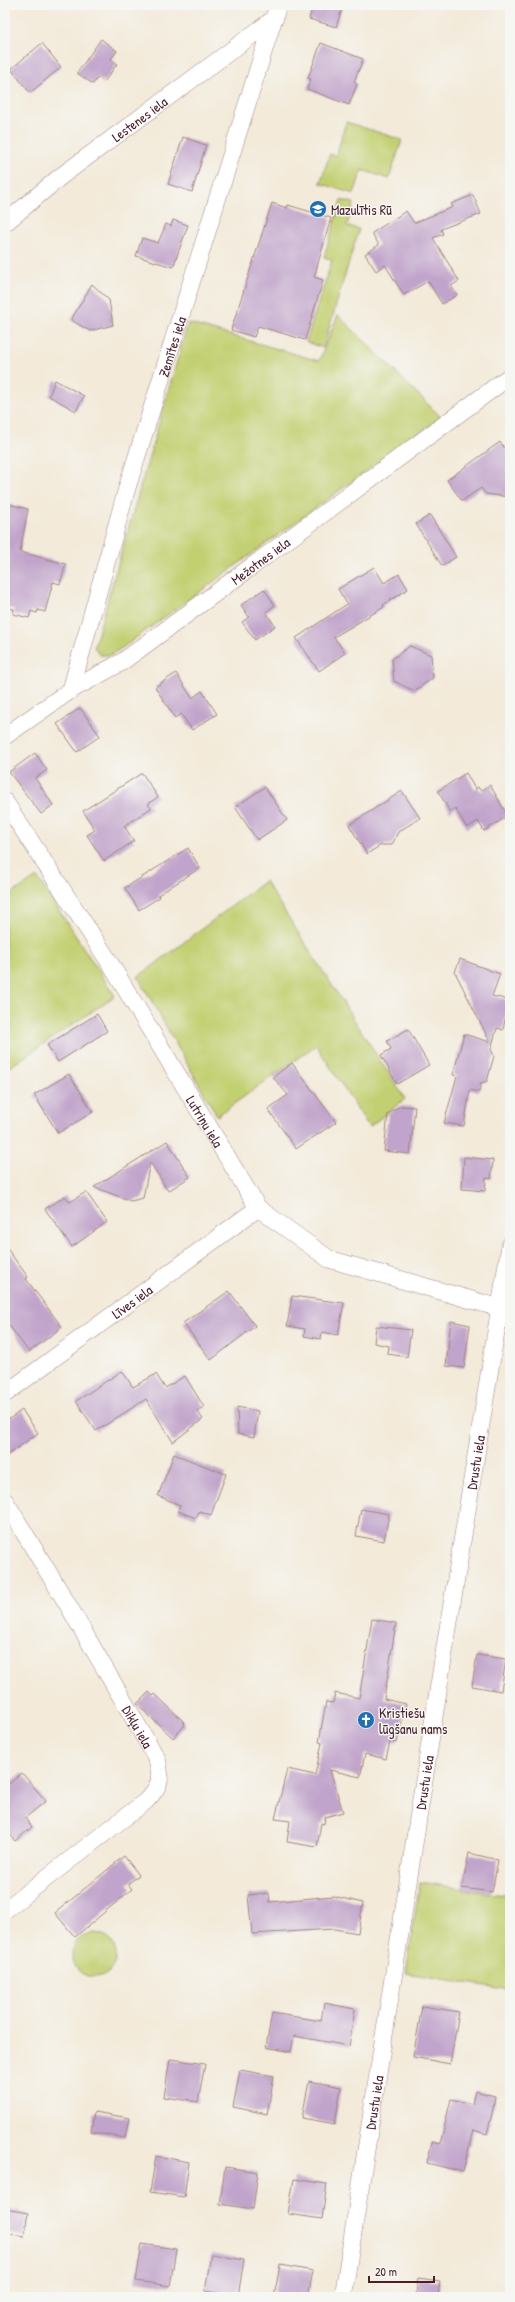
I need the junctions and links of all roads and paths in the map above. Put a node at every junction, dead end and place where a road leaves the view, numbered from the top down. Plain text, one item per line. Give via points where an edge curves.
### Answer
1 (276, 11) edge
2 (5, 223) edge
3 (510, 376) edge
4 (71, 690) junction
5 (5, 736) edge
6 (5, 802) edge
7 (258, 1208) junction
8 (510, 1245) edge
9 (505, 1310) edge
10 (5, 1394) edge
11 (5, 1502) edge
12 (5, 1910) edge
13 (343, 2297) edge

1 - 2 street, Lestenes iela via 60,177
1 - 4 street, Zemītes iela via 127,488
3 - 4 street, Mežotnes iela via 122,662
4 - 5 street, Mežotnes iela
6 - 7 street, Lutriņu iela via 108,960
7 - 9 street, Lutriņu iela via 329,1259
7 - 10 street, Līves iela
8 - 9 street, Drustu iela
9 - 13 street, Drustu iela via 444,1653
11 - 12 street, Dikļu iela via 157,1759 161,1776 155,1790 146,1800

